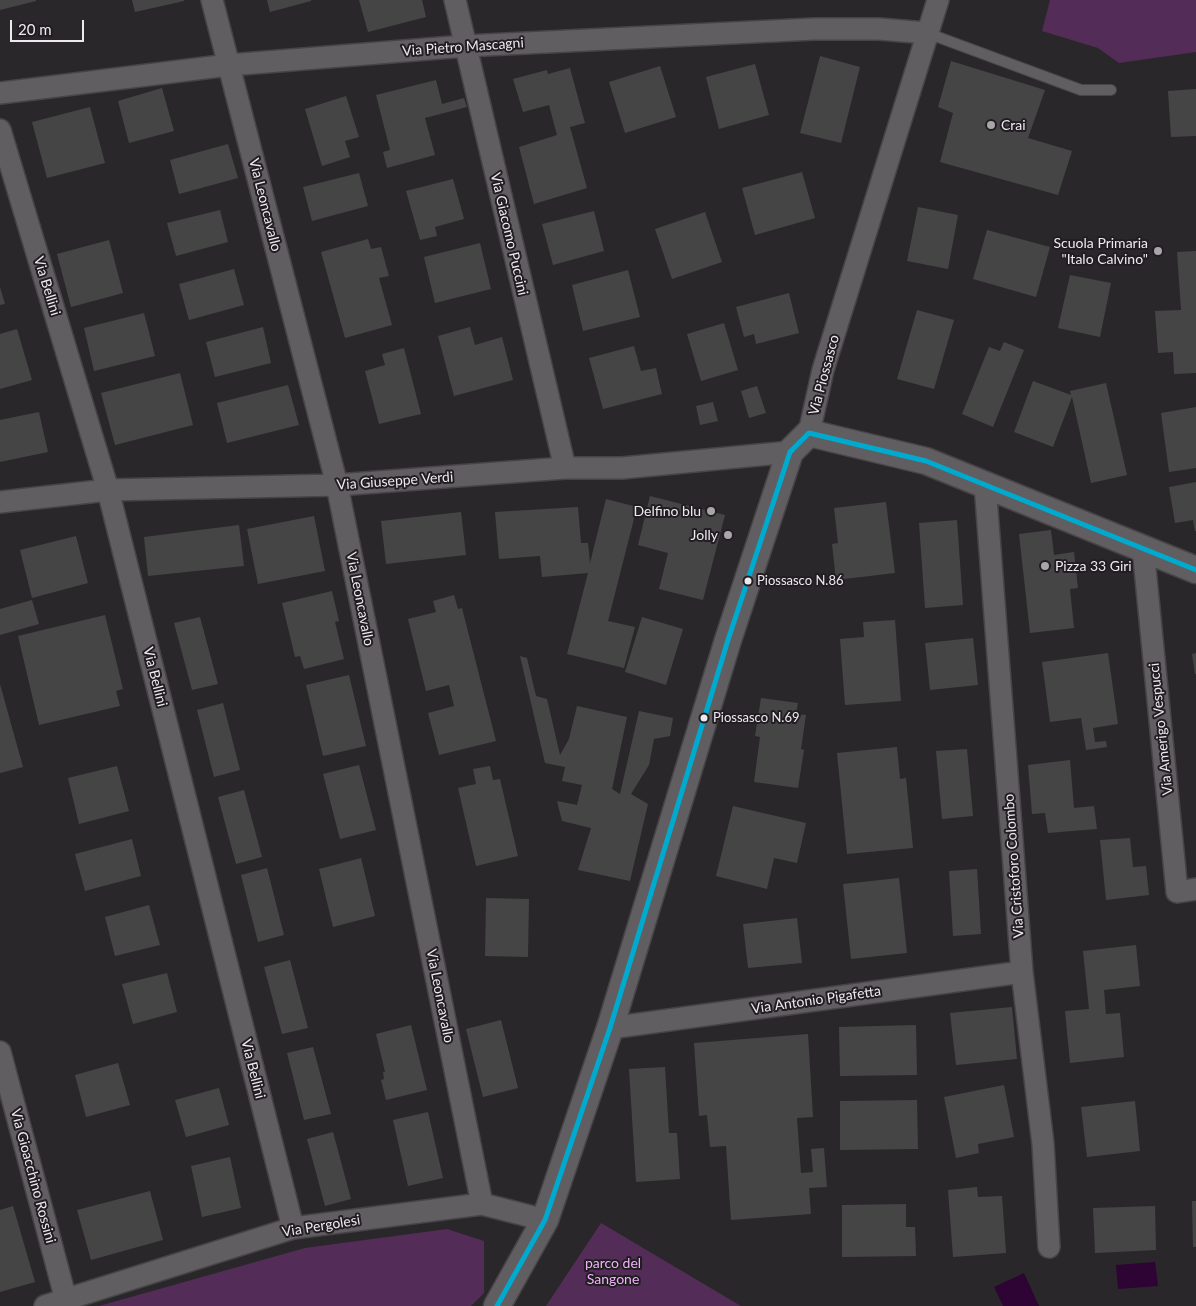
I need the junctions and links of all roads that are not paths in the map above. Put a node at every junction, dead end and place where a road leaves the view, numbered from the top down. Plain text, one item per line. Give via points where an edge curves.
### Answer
1 (212, 0) edge
2 (455, 0) edge
3 (938, 0) edge
4 (927, 34) junction
5 (465, 46) junction
6 (229, 65) junction
7 (1111, 90) dead end
8 (0, 93) edge
9 (0, 130) edge
10 (809, 433) junction
11 (790, 452) junction
12 (565, 468) junction
13 (985, 484) junction
14 (336, 485) junction
15 (108, 490) junction
16 (0, 502) edge
17 (1143, 548) junction
18 (1196, 570) edge
19 (1196, 889) edge
20 (1022, 972) junction
21 (610, 1028) junction
22 (0, 1052) edge
23 (482, 1204) junction
24 (544, 1220) junction
25 (293, 1228) junction
26 (1049, 1248) dead end
27 (66, 1300) junction
28 (45, 1306) edge
29 (497, 1306) edge

1 - 6 street, Via Leoncavallo
2 - 5 street, Via Giacomo Puccini
3 - 4 street, Via Piossasco
4 - 5 street, Via Pietro Mascagni via 879,28 814,29
4 - 7 lane via 1081,90
4 - 10 street, Via Piossasco via 823,370
5 - 6 street, Via Pietro Mascagni
5 - 12 street, Via Giacomo Puccini
6 - 8 street, Via Pietro Mascagni
6 - 14 street, Via Leoncavallo
9 - 15 street, Via Bellini
10 - 11 street, Via Piossasco
10 - 13 street via 926,461
11 - 12 street, Via Giuseppe Verdi via 622,468
11 - 21 street, Via Piossasco via 725,650
12 - 14 street, Via Giuseppe Verdi
13 - 17 street
13 - 20 street, Via Cristoforo Colombo
14 - 15 street, Via Giuseppe Verdi
14 - 23 street, Via Leoncavallo
15 - 16 street, Via Giuseppe Verdi
15 - 25 street, Via Bellini
17 - 18 street
17 - 19 street, Via Amerigo Vespucci via 1177,892
20 - 21 street, Via Antonio Pigafetta
20 - 26 street, Via Cristoforo Colombo via 1043,1144
21 - 24 street, Via Piossasco
22 - 27 street, Via Gioacchino Rossini
23 - 24 street, Via Pergolesi
23 - 25 street, Via Pergolesi
24 - 29 street, Via Piossasco
25 - 27 street, Via Pergolesi
27 - 28 street, Via Pergolesi

